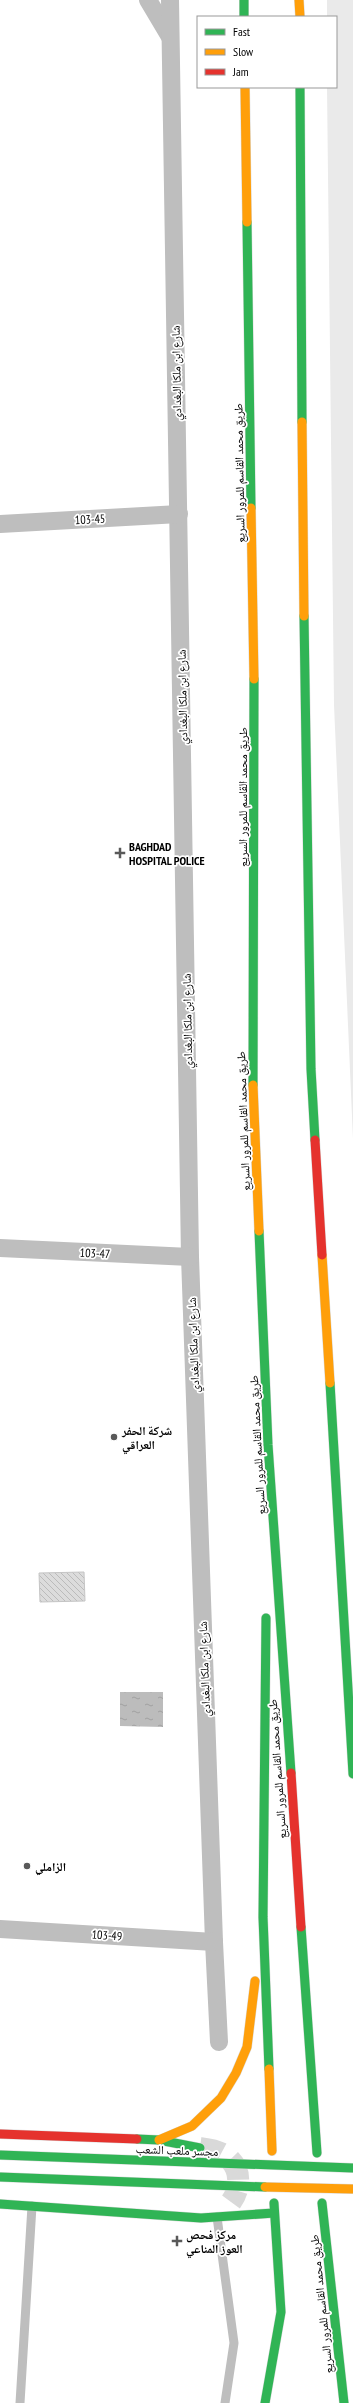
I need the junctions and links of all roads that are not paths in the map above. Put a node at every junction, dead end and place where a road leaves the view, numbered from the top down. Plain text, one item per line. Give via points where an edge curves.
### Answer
1 (148, 0) edge
2 (170, 0) edge
3 (244, 0) edge
4 (300, 0) edge
5 (244, 16) edge
6 (300, 16) edge
7 (170, 37) junction
8 (245, 88) edge
9 (300, 88) edge
10 (179, 514) junction
11 (0, 524) edge
12 (0, 1248) edge
13 (190, 1257) junction
14 (334, 1437) junction
15 (268, 1445) junction
16 (350, 1554) dead end
17 (266, 1565) dead end
18 (266, 1605) dead end
19 (353, 1774) edge
20 (264, 1917) junction
21 (0, 1929) edge
22 (214, 1942) junction
23 (219, 2042) dead end
24 (0, 2134) edge
25 (159, 2140) junction
26 (200, 2148) tunnel mouth
27 (272, 2151) dead end
28 (317, 2153) dead end
29 (0, 2155) edge
30 (353, 2168) edge
31 (0, 2177) edge
32 (353, 2189) edge
33 (274, 2203) dead end
34 (322, 2203) dead end
35 (0, 2204) edge
36 (32, 2205) junction
37 (225, 2207) tunnel mouth
38 (274, 2213) junction
39 (217, 2217) junction
40 (201, 2218) junction
41 (20, 2403) edge
42 (225, 2403) edge
43 (266, 2403) edge
44 (344, 2403) edge

1 - 7 street
2 - 7 street, شارع ابن ملكا البغدادي
3 - 5 main road
4 - 6 main road
7 - 10 street, شارع ابن ملكا البغدادي
8 - 15 main road, طريق محمد القاسم للمرور السريع via 254,685 252,1070
9 - 14 main road via 304,682 311,1069
10 - 11 street, 103-45
10 - 13 street, شارع ابن ملكا البغدادي
12 - 13 street, 103-47
13 - 22 street, شارع ابن ملكا البغدادي
14 - 16 main road
14 - 19 main road
15 - 17 main road
15 - 28 main road, طريق محمد القاسم للمرور السريع
18 - 20 main road
20 - 25 main road via 247,2047 236,2073 221,2098 192,2126
20 - 27 main road
21 - 22 street, 103-49
22 - 23 street, شارع ابن ملكا البغدادي
24 - 25 main road
25 - 26 main road
29 - 30 main road, مجسر ملعب الشعب, bridge
31 - 32 main road, bridge
33 - 38 main road
34 - 44 main road, طريق محمد القاسم للمرور السريع
35 - 36 main road
36 - 40 main road
36 - 41 lane
37 - 40 main road
38 - 39 main road
38 - 43 main road via 281,2312
39 - 40 main road
39 - 42 lane via 234,2343

